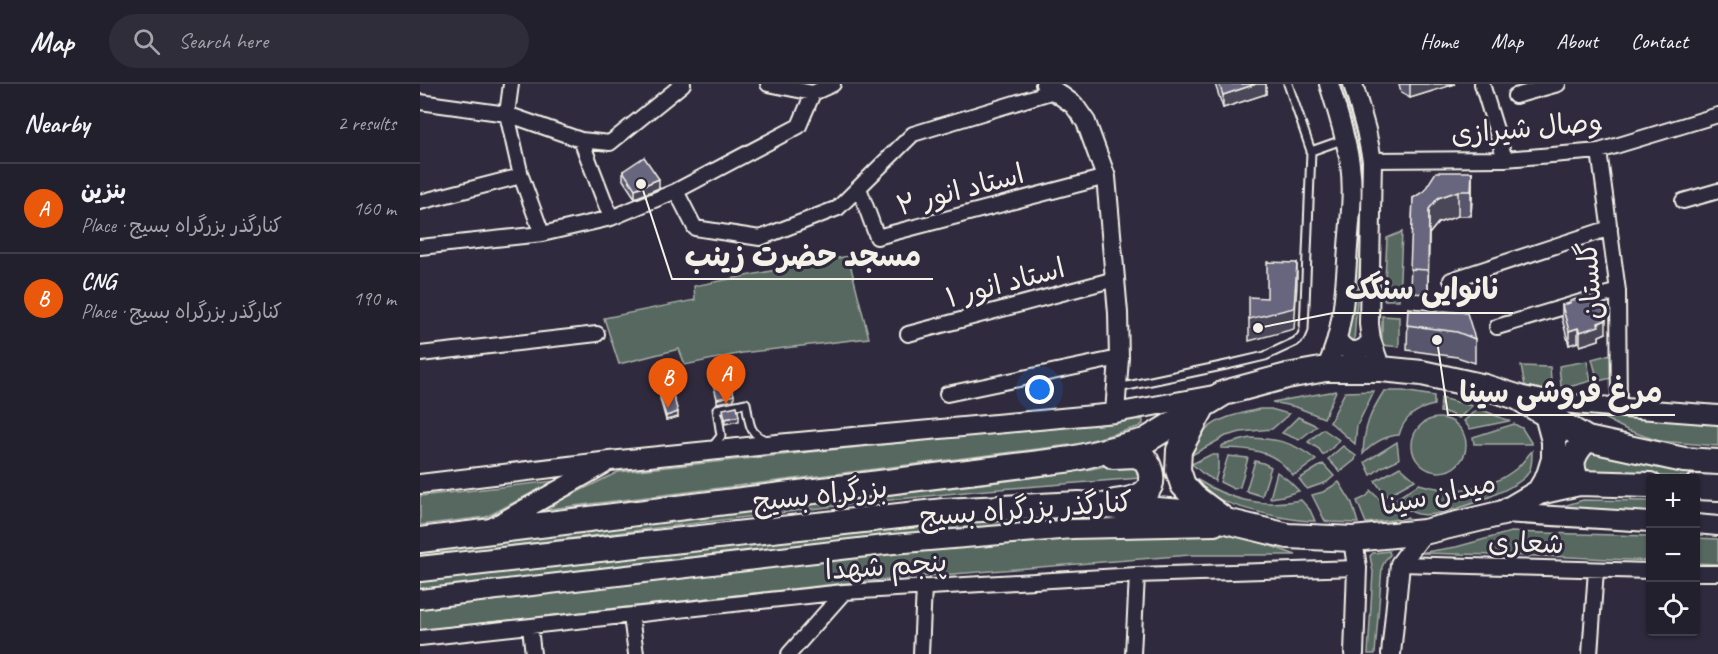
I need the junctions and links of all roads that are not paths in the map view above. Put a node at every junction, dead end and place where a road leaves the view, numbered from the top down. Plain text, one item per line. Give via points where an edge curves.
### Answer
1 (511, 84) edge
2 (683, 84) edge
3 (768, 84) edge
4 (833, 84) edge
5 (1288, 84) edge
6 (1329, 84) edge
7 (1353, 84) edge
8 (1482, 84) edge
9 (1558, 84) edge
10 (1049, 88) edge
11 (813, 93) junction
12 (1515, 96) dead end
13 (420, 102) edge
14 (507, 114) junction
15 (1718, 115) edge
16 (1345, 139) junction
17 (581, 140) junction
18 (1311, 151) junction
19 (1599, 151) junction
20 (1505, 159) junction
21 (1372, 160) junction
22 (521, 176) junction
23 (1106, 177) junction
24 (860, 188) junction
25 (676, 191) junction
26 (1718, 191) edge
27 (1683, 201) dead end
28 (420, 202) edge
29 (611, 218) junction
30 (1610, 228) junction
31 (542, 234) junction
32 (420, 247) edge
33 (1115, 279) junction
34 (1451, 280) dead end
35 (1618, 291) junction
36 (1497, 327) dead end
37 (597, 334) dead end
38 (908, 334) dead end
39 (1338, 340) junction
40 (1371, 340) junction
41 (420, 354) edge
42 (1119, 358) junction
43 (1326, 369) junction
44 (1381, 369) junction
45 (1118, 388) junction
46 (1496, 390) junction
47 (1224, 393) junction
48 (947, 394) dead end
49 (1202, 408) junction
50 (1619, 408) junction
51 (1115, 413) junction
52 (1547, 415) junction
53 (1718, 415) edge
54 (1587, 439) junction
55 (777, 444) junction
56 (700, 453) junction
57 (1072, 459) junction
58 (610, 461) junction
59 (1718, 462) edge
60 (1579, 483) junction
61 (420, 484) edge
62 (1646, 485) edge
63 (1700, 487) edge
64 (1718, 489) edge
65 (1539, 492) junction
66 (1079, 504) junction
67 (1503, 513) junction
68 (1646, 522) edge
69 (1234, 523) junction
70 (1700, 525) edge
71 (1718, 526) edge
72 (484, 532) junction
73 (1424, 532) junction
74 (1353, 539) junction
75 (420, 540) edge
76 (1400, 564) junction
77 (420, 568) edge
78 (1357, 568) junction
79 (1596, 570) junction
80 (1646, 572) edge
81 (1700, 573) edge
82 (1718, 573) edge
83 (1137, 575) junction
84 (924, 586) junction
85 (844, 592) junction
86 (420, 598) edge
87 (631, 616) junction
88 (530, 627) junction
89 (420, 638) edge
90 (533, 654) edge
91 (636, 654) edge
92 (789, 654) edge
93 (921, 654) edge
94 (1133, 654) edge
95 (1354, 654) edge
96 (1391, 654) edge
97 (1590, 654) edge

1 - 14 street
2 - 17 street via 610,144
3 - 11 street
4 - 11 street
5 - 18 lane
6 - 16 street
7 - 21 street
8 - 20 street
9 - 12 street
10 - 23 street via 1074,105 1086,122
10 - 24 street via 913,134
11 - 25 street via 800,126
13 - 14 street
14 - 17 street
14 - 22 street
15 - 19 street, وصال شیرازی
16 - 18 lane
16 - 39 street via 1352,196
17 - 29 street
18 - 45 lane via 1301,337 1265,356
19 - 20 street, وصال شیرازی
19 - 30 street, گلستان
20 - 21 street, وصال شیرازی
21 - 40 street
22 - 28 street
22 - 31 street
23 - 24 street, استاد انور ۲ via 877,237
23 - 33 street
24 - 25 street via 838,208 760,238 695,228
25 - 29 street
26 - 27 street
29 - 31 street
30 - 34 street
30 - 35 street, گلستان
31 - 32 street
33 - 38 street, استاد انور ۱
33 - 42 street
35 - 36 street
35 - 50 street, گلستان
37 - 41 street
39 - 40 street via 1344,348 1354,351 1366,347
39 - 43 street
40 - 44 street
42 - 45 street
42 - 48 street
43 - 44 highway, میدان سینا
43 - 47 highway, میدان سینا
44 - 46 highway, میدان سینا via 1422,372
45 - 51 street
46 - 50 street via 1559,403
46 - 52 highway, میدان سینا
47 - 49 highway, میدان سینا
47 - 51 street
49 - 57 highway, بزرگراه بسیج via 1145,441
49 - 69 highway, میدان سینا via 1179,450 1178,470 1183,485 1194,497
50 - 53 street
51 - 55 street
52 - 54 highway
52 - 65 highway, میدان سینا via 1554,459
54 - 59 highway via 1684,460
54 - 60 highway via 1574,457 1572,473
55 - 56 street
55 - 56 lane via 752,432 746,403 717,409 721,436
56 - 58 street
57 - 66 highway via 1136,455 1146,460 1151,469 1151,485 1138,497
57 - 72 highway, بزرگراه بسیج
58 - 61 street
58 - 72 street
60 - 62 highway
60 - 65 highway
63 - 64 highway
65 - 67 highway, میدان سینا
66 - 69 highway, بزرگراه بسیج via 1183,512
66 - 77 highway, بزرگراه بسیج via 944,511
67 - 68 street
67 - 73 highway, میدان سینا
69 - 74 highway, میدان سینا via 1288,536
69 - 86 street, کنارگذر بزرگراه بسیج via 1072,529 893,544
70 - 71 street
72 - 75 highway, بزرگراه بسیج
73 - 74 highway, میدان سینا
73 - 76 street
74 - 78 street
76 - 79 street, شعاری
76 - 96 street
78 - 83 street, پنجم شهدا
78 - 95 street
79 - 80 street, شعاری
79 - 97 street
81 - 82 street
83 - 84 street, پنجم شهدا
83 - 94 street
84 - 85 street, پنجم شهدا
84 - 93 street
85 - 87 street, پنجم شهدا
85 - 92 street
87 - 88 street, پنجم شهدا
87 - 91 street
88 - 89 street, پنجم شهدا
88 - 90 street

